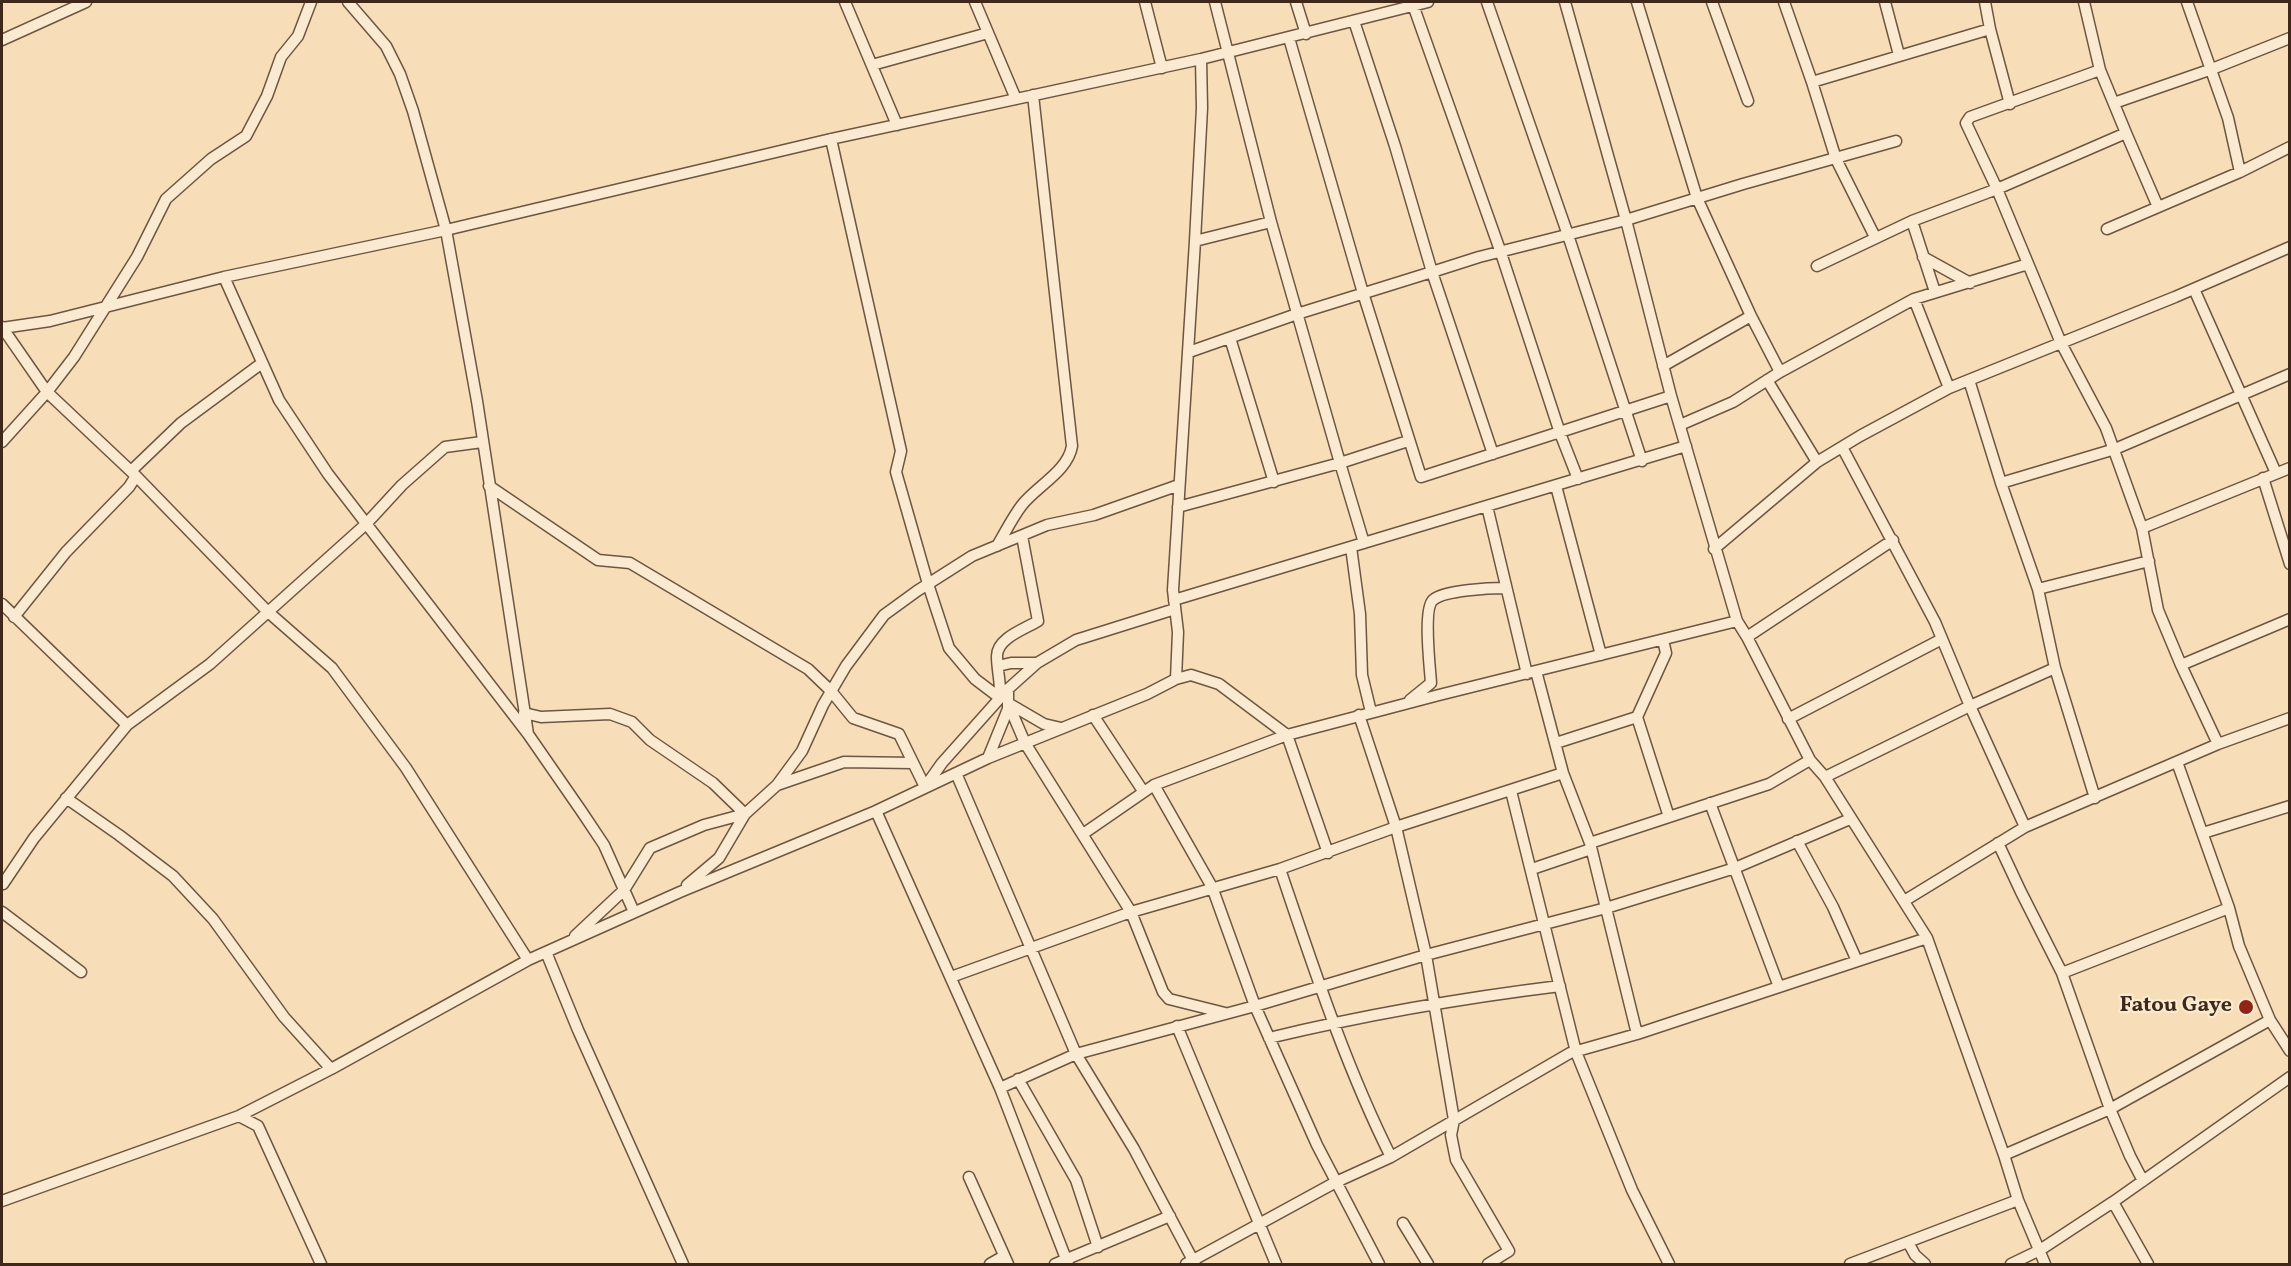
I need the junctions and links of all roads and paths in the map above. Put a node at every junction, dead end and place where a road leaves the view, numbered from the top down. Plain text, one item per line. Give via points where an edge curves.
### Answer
1 (86, 2) edge
2 (311, 2) edge
3 (348, 2) edge
4 (845, 2) edge
5 (975, 2) edge
6 (1145, 2) edge
7 (1215, 2) edge
8 (1296, 2) edge
9 (1428, 2) edge
10 (1487, 2) edge
11 (1565, 2) edge
12 (1637, 2) edge
13 (1712, 2) edge
14 (1784, 2) edge
15 (1885, 2) edge
16 (1985, 2) edge
17 (2187, 2) edge
18 (2088, 3) edge
19 (1413, 4) edge
20 (1354, 21) junction
21 (1990, 29) junction
22 (988, 33) junction
23 (1306, 34) junction
24 (1289, 38) junction
25 (2289, 38) edge
26 (2, 40) edge
27 (1229, 52) junction
28 (1899, 55) junction
29 (1201, 59) junction
30 (872, 65) junction
31 (1162, 68) junction
32 (2212, 69) junction
33 (2100, 70) junction
34 (1812, 82) junction
35 (1033, 95) junction
36 (1016, 99) junction
37 (1748, 101) dead end
38 (2114, 103) junction
39 (2010, 104) junction
40 (897, 125) junction
41 (2126, 133) junction
42 (831, 139) junction
43 (1896, 141) dead end
44 (2289, 147) edge
45 (1836, 159) junction
46 (2240, 172) junction
47 (1997, 189) junction
48 (1697, 198) junction
49 (2158, 207) junction
50 (1626, 220) junction
51 (1912, 220) junction
52 (1271, 222) junction
53 (2106, 229) dead end
54 (446, 230) junction
55 (1568, 236) junction
56 (1875, 237) junction
57 (1195, 241) junction
58 (2287, 248) edge
59 (1501, 253) junction
60 (1923, 257) junction
61 (2289, 261) edge
62 (2028, 264) junction
63 (1816, 266) dead end
64 (1432, 272) junction
65 (224, 277) junction
66 (1970, 283) junction
67 (2194, 288) junction
68 (1935, 291) junction
69 (1363, 293) junction
70 (1914, 299) junction
71 (105, 308) junction
72 (1297, 314) junction
73 (1751, 316) junction
74 (2, 327) edge
75 (1230, 338) junction
76 (2061, 343) junction
77 (1189, 352) junction
78 (262, 363) junction
79 (1663, 366) junction
80 (1780, 372) junction
81 (2289, 374) edge
82 (1767, 380) junction
83 (1969, 380) junction
84 (1949, 388) junction
85 (47, 392) junction
86 (1671, 396) junction
87 (2242, 396) junction
88 (1627, 411) junction
89 (1680, 425) junction
90 (1560, 433) junction
91 (1408, 441) junction
92 (2, 442) edge
93 (482, 442) junction
94 (1686, 446) junction
95 (1842, 447) junction
96 (2115, 449) junction
97 (1492, 454) junction
98 (1642, 461) junction
99 (1817, 462) junction
100 (1340, 463) junction
101 (2289, 468) edge
102 (2276, 473) junction
103 (134, 474) junction
104 (2263, 478) junction
105 (1578, 479) junction
106 (1274, 482) junction
107 (2001, 483) junction
108 (1179, 485) junction
109 (489, 486) junction
110 (1556, 486) junction
111 (1487, 506) junction
112 (1178, 507) junction
113 (366, 524) junction
114 (2142, 528) junction
115 (1022, 536) junction
116 (1893, 540) junction
117 (1364, 543) junction
118 (996, 546) junction
119 (1351, 547) junction
120 (1714, 549) junction
121 (2149, 561) junction
122 (2289, 564) edge
123 (928, 584) junction
124 (1506, 588) junction
125 (2038, 589) junction
126 (2, 604) edge
127 (1175, 604) junction
128 (267, 611) junction
129 (14, 617) junction
130 (2289, 619) edge
131 (1737, 621) junction
132 (1747, 637) junction
133 (1942, 639) junction
134 (1663, 640) junction
135 (1602, 655) junction
136 (1037, 663) junction
137 (2181, 665) junction
138 (998, 666) junction
139 (2055, 668) junction
140 (1531, 673) junction
141 (1176, 679) junction
142 (831, 691) junction
143 (1004, 700) junction
144 (1407, 703) junction
145 (1970, 706) junction
146 (1371, 712) junction
147 (524, 713) junction
148 (1093, 714) junction
149 (1359, 715) junction
150 (1637, 717) junction
151 (2289, 718) edge
152 (1788, 719) junction
153 (127, 725) junction
154 (1060, 728) junction
155 (528, 734) junction
156 (1287, 735) junction
157 (1025, 743) junction
158 (1556, 743) junction
159 (2218, 744) junction
160 (988, 758) junction
161 (1810, 760) junction
162 (2177, 762) junction
163 (913, 763) junction
164 (956, 773) junction
165 (1563, 773) junction
166 (1825, 777) junction
167 (777, 785) junction
168 (1154, 785) junction
169 (925, 788) junction
170 (1143, 791) junction
171 (1511, 791) junction
172 (66, 798) junction
173 (2095, 798) junction
174 (1710, 803) junction
175 (2289, 806) edge
176 (876, 811) junction
177 (745, 814) junction
178 (1669, 817) junction
179 (1850, 819) junction
180 (1396, 827) junction
181 (2025, 827) junction
182 (2203, 833) junction
183 (1083, 834) junction
184 (1797, 841) junction
185 (1998, 843) junction
186 (1591, 846) junction
187 (1328, 853) junction
188 (1735, 868) junction
189 (1280, 869) junction
190 (1532, 869) junction
191 (2, 884) edge
192 (1212, 887) junction
193 (624, 890) junction
194 (680, 892) junction
195 (1904, 902) junction
196 (1606, 908) junction
197 (2229, 908) junction
198 (2, 912) edge
199 (634, 912) junction
200 (1131, 912) junction
201 (1544, 923) junction
202 (1927, 938) junction
203 (568, 942) junction
204 (1029, 948) junction
205 (546, 952) junction
206 (1426, 954) junction
207 (528, 960) junction
208 (1857, 961) junction
209 (81, 972) dead end
210 (2062, 973) junction
211 (951, 976) junction
212 (1560, 986) junction
213 (1320, 987) junction
214 (1779, 987) junction
215 (1435, 1005) junction
216 (1255, 1006) junction
217 (1227, 1013) junction
218 (2270, 1020) junction
219 (1334, 1022) junction
220 (1177, 1026) junction
221 (1637, 1034) junction
222 (1269, 1038) junction
223 (2289, 1051) edge
224 (1576, 1052) junction
225 (1076, 1053) junction
226 (331, 1069) junction
227 (2289, 1077) edge
228 (1018, 1079) junction
229 (1000, 1088) junction
230 (2110, 1109) junction
231 (239, 1116) junction
232 (1454, 1120) junction
233 (2004, 1155) junction
234 (1391, 1157) junction
235 (969, 1177) dead end
236 (2143, 1181) junction
237 (1336, 1182) junction
238 (3, 1198) edge
239 (2018, 1200) junction
240 (2114, 1202) junction
241 (1170, 1216) junction
242 (1403, 1223) dead end
243 (1261, 1225) junction
244 (1908, 1242) junction
245 (1098, 1247) junction
246 (2040, 1250) junction
247 (1006, 1260) edge
248 (1067, 1262) edge
249 (1191, 1263) edge
250 (321, 1264) edge
251 (683, 1264) edge
252 (990, 1264) edge
253 (1055, 1264) edge
254 (1276, 1264) edge
255 (1380, 1264) edge
256 (1428, 1264) edge
257 (1488, 1264) edge
258 (1669, 1264) edge
259 (1850, 1264) edge
260 (1925, 1264) edge
261 (2011, 1264) edge
262 (2045, 1264) edge
263 (2148, 1264) edge

1 - 26 street
2 - 71 street via 298,36 281,57 246,136 211,159 166,199 137,257
3 - 54 street via 386,46 400,74
4 - 30 street
5 - 22 street
6 - 31 street
7 - 27 street
8 - 23 street
9 - 19 street
10 - 55 street
11 - 50 street
12 - 48 street
13 - 37 street
14 - 34 street
15 - 28 street
16 - 21 street
17 - 32 street
18 - 33 street
19 - 20 street
19 - 59 street
20 - 23 street
20 - 64 street
21 - 28 street
21 - 39 street
22 - 30 street
22 - 36 street
23 - 24 street
24 - 27 street
24 - 69 street
25 - 32 street
27 - 29 street
27 - 52 street
28 - 34 street
29 - 31 street
29 - 57 street
30 - 40 street
31 - 35 street
32 - 38 street
32 - 46 street
33 - 38 street
33 - 39 street
34 - 45 street
35 - 36 street
35 - 118 street via 1072,446 1060,468 1022,505
36 - 40 street
38 - 41 street
39 - 47 street via 1970,117 1966,123
40 - 42 street
41 - 47 street
41 - 49 street
42 - 54 street
42 - 123 street via 902,451 896,472
43 - 45 street
44 - 46 street
45 - 48 street
45 - 56 street
46 - 49 street
47 - 51 street
47 - 62 street
48 - 50 street
48 - 73 street
49 - 53 street
50 - 55 street
50 - 79 street
51 - 56 street
51 - 60 street
52 - 57 street
52 - 72 street
54 - 65 street
54 - 93 street
55 - 59 street
55 - 88 street
56 - 63 street
57 - 77 street
58 - 61 street
58 - 67 street
59 - 64 street
59 - 90 street
60 - 66 street
60 - 68 street
62 - 66 street
62 - 76 street
64 - 69 street
64 - 97 street
65 - 71 street
65 - 78 street
66 - 68 street
67 - 76 street
67 - 87 street
68 - 70 street
69 - 72 street
69 - 91 street
70 - 80 street
70 - 84 street
71 - 74 street
71 - 85 street
72 - 75 street
72 - 100 street
73 - 79 street
73 - 80 street
74 - 85 street
75 - 77 street
75 - 106 street
76 - 83 street
76 - 96 street
77 - 108 street
78 - 103 street via 182,423
78 - 113 street via 285,409
79 - 86 street
80 - 82 street
81 - 87 street
82 - 89 street via 1733,402
82 - 99 street
83 - 84 street
83 - 107 street
84 - 95 street
85 - 92 street
85 - 103 street
86 - 88 street
86 - 89 street
87 - 96 street
87 - 102 street
88 - 90 street
88 - 98 street
89 - 94 street
90 - 97 street
90 - 105 street
91 - 97 street via 1421,477
91 - 100 street
93 - 109 street
93 - 113 street via 445,447
94 - 98 street
94 - 120 street
95 - 99 street
95 - 116 street
96 - 107 street
96 - 114 street
98 - 105 street
99 - 120 street
100 - 106 street
100 - 117 street
101 - 102 street
102 - 104 street
103 - 128 street
103 - 129 street via 129,487 66,552
104 - 114 street
104 - 122 street
105 - 110 street
106 - 112 street
107 - 125 street
108 - 112 street
108 - 115 street
109 - 142 street via 598,560 630,563 808,669
109 - 147 street
110 - 111 street
110 - 135 street
111 - 117 street
111 - 124 street
112 - 127 street
113 - 128 street
113 - 155 street
114 - 121 street
115 - 118 street
115 - 138 street via 1038,621 1002,642 996,653
116 - 132 street
116 - 133 street
117 - 119 street
118 - 123 street
119 - 127 street
119 - 146 street via 1360,614 1362,675
120 - 131 street
121 - 125 street
121 - 137 street via 2158,610
123 - 142 street via 884,615
123 - 143 street via 949,648 975,679
124 - 140 street
124 - 144 street via 1479,588 1433,599 1428,634 1431,683
125 - 139 street
126 - 129 street
127 - 136 street via 1076,640
127 - 141 street
128 - 153 street via 210,664
128 - 207 street via 332,668 406,768
129 - 153 street
130 - 137 street
131 - 132 street
131 - 134 street
132 - 152 street
133 - 145 street
133 - 152 street
134 - 135 street
134 - 150 street via 1666,653
135 - 140 street
136 - 138 street
136 - 143 street via 1008,689
137 - 159 street
138 - 143 street
139 - 145 street
139 - 173 street
140 - 144 street
140 - 158 street
141 - 148 street
141 - 156 street via 1191,675 1219,684
142 - 163 street via 854,718 899,734
142 - 167 street via 802,751
143 - 154 street via 1044,724
143 - 157 street
143 - 160 street via 1008,709
143 - 169 street via 942,763
144 - 146 street
145 - 166 street
145 - 181 street
146 - 149 street
147 - 155 street
147 - 177 street via 542,717 610,714 632,722 650,740 713,783
148 - 154 street
148 - 170 street
149 - 156 street
149 - 180 street
150 - 158 street
150 - 178 street
151 - 159 street
152 - 161 street
153 - 172 street
154 - 157 street
155 - 193 street via 604,845
156 - 168 street
156 - 187 street
157 - 160 street
157 - 183 street
158 - 165 street
159 - 162 street
160 - 164 street
161 - 166 street
161 - 174 street via 1769,784
162 - 173 street
162 - 182 street
163 - 167 street via 844,762
163 - 169 street
164 - 169 street
164 - 204 street
165 - 171 street
165 - 186 street
166 - 179 street
167 - 177 street
168 - 170 street
168 - 192 street
169 - 176 street
170 - 183 street
171 - 180 street
171 - 190 street
172 - 191 street
172 - 226 street via 173,876 213,919 284,1017
173 - 181 street
174 - 178 street
174 - 188 street
175 - 182 street
176 - 194 street
176 - 211 street
177 - 193 street via 704,825 650,848
177 - 194 street via 719,858
178 - 186 street
179 - 184 street
179 - 195 street
180 - 187 street
180 - 206 street
181 - 185 street
182 - 197 street
183 - 200 street
184 - 188 street
184 - 208 street
185 - 195 street
185 - 210 street
186 - 190 street
186 - 196 street
187 - 189 street
188 - 196 street
188 - 214 street
189 - 192 street
189 - 213 street
190 - 201 street
192 - 200 street
192 - 216 street
193 - 199 street
193 - 203 street
194 - 199 street
195 - 202 street
196 - 201 street
196 - 221 street
197 - 210 street
197 - 218 street via 2239,946
198 - 209 street
199 - 203 street
200 - 204 street
200 - 217 street via 1169,999
201 - 206 street
201 - 212 street
202 - 208 street
202 - 233 street
203 - 205 street
204 - 211 street
204 - 225 street
205 - 207 street
205 - 251 street
206 - 213 street
206 - 215 street
207 - 226 street
208 - 214 street
210 - 230 street
211 - 229 street
212 - 215 street
212 - 224 street
213 - 216 street
213 - 219 street
214 - 221 street
215 - 219 street
215 - 232 street
216 - 217 street
216 - 222 street
217 - 220 street
218 - 223 street
218 - 230 street
219 - 222 street
219 - 234 street via 1366,1107
220 - 225 street
220 - 243 street
221 - 224 street
222 - 237 street
224 - 232 street
224 - 258 street via 1632,1190
225 - 228 street
225 - 241 street
226 - 231 street
227 - 236 street
228 - 229 street
228 - 245 street via 1076,1180
229 - 248 street
230 - 233 street
230 - 236 street
231 - 238 street
231 - 250 street via 258,1126
232 - 234 street
232 - 257 street via 1451,1135 1456,1160 1509,1251
233 - 239 street
234 - 237 street
235 - 247 street
236 - 240 street
237 - 243 street
237 - 255 street
239 - 244 street
239 - 246 street
240 - 246 street
240 - 263 street
241 - 245 street
241 - 249 street
242 - 256 street
243 - 249 street
243 - 254 street
244 - 259 street
244 - 260 street
245 - 248 street
246 - 261 street
246 - 262 street
247 - 252 street
248 - 253 street

